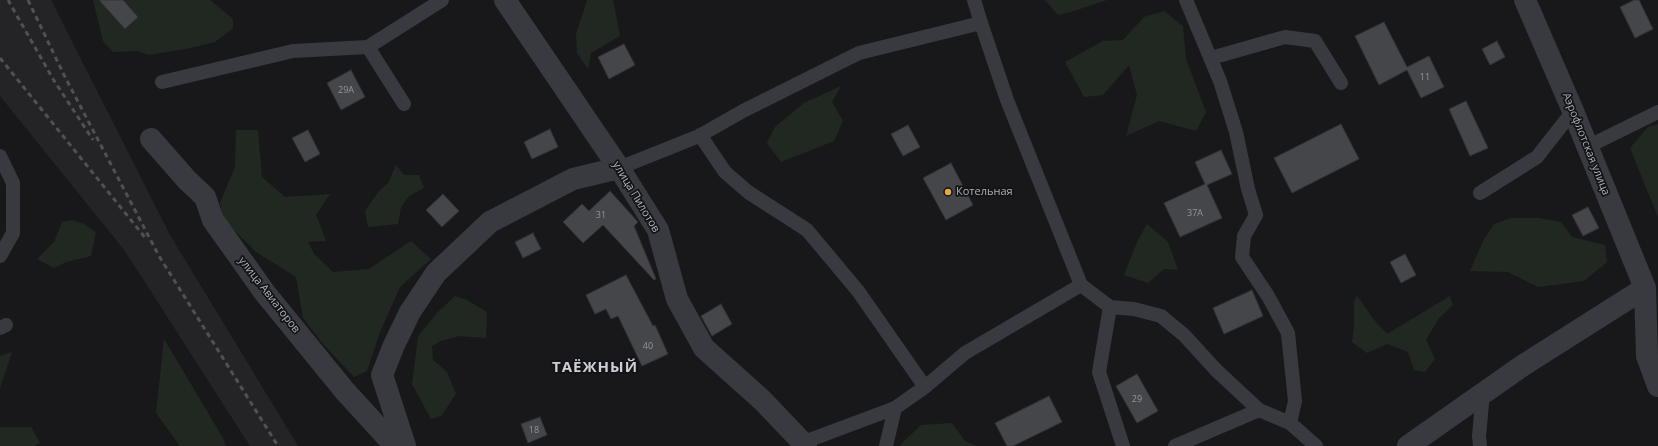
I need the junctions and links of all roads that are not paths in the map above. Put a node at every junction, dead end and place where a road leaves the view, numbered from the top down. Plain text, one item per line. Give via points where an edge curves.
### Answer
1 (442, 0) edge
2 (505, 0) edge
3 (974, 0) edge
4 (1186, 0) edge
5 (1525, 0) edge
6 (981, 23) junction
7 (368, 47) junction
8 (1211, 58) junction
9 (162, 82) dead end
10 (1341, 83) dead end
11 (404, 104) dead end
12 (1573, 111) junction
13 (1658, 112) edge
14 (700, 135) junction
15 (151, 139) dead end
16 (1587, 147) junction
17 (0, 156) edge
18 (619, 168) junction
19 (1480, 193) dead end
20 (0, 256) edge
21 (1082, 285) junction
22 (1652, 288) edge
23 (1110, 307) junction
24 (1658, 386) edge
25 (925, 387) junction
26 (1482, 394) junction
27 (895, 408) junction
28 (1259, 410) junction
29 (1290, 424) junction
30 (805, 444) edge
31 (395, 446) edge
32 (404, 446) edge
33 (886, 446) edge
34 (1123, 446) edge
35 (1175, 446) edge
36 (1316, 446) edge
37 (1408, 446) edge
38 (1480, 446) edge

1 - 7 lane
2 - 18 street, улица Пилотов
3 - 6 lane
4 - 8 lane
5 - 12 street, Аэрофлотская улица
6 - 14 lane via 859,53
6 - 21 lane via 1007,100
7 - 9 lane via 294,51
7 - 11 lane
8 - 10 lane via 1285,37 1315,41
8 - 29 lane via 1236,132 1256,215 1244,236 1242,257 1268,296 1288,333 1295,401
12 - 16 street, Аэрофлотская улица
12 - 19 lane via 1536,157
13 - 16 lane
14 - 18 lane
14 - 25 lane via 724,172 748,192 807,230 858,291
15 - 31 street, улица Авиаторов via 186,180 205,197 213,220 265,293 344,390
16 - 22 street, Аэрофлотская улица
17 - 20 lane via 13,184 13,233
18 - 30 street, улица Пилотов via 658,230 677,299 704,348 762,400
18 - 32 street via 573,179 490,222 436,273 410,312 382,375
21 - 23 lane
21 - 25 lane via 965,353
22 - 24 street via 1647,356
22 - 26 street via 1522,366
23 - 28 lane via 1134,308 1161,316 1184,335 1216,370
23 - 34 lane via 1099,372
25 - 27 lane
26 - 37 street
26 - 38 lane
27 - 30 lane
27 - 33 lane
28 - 29 lane
28 - 35 lane
29 - 36 lane

